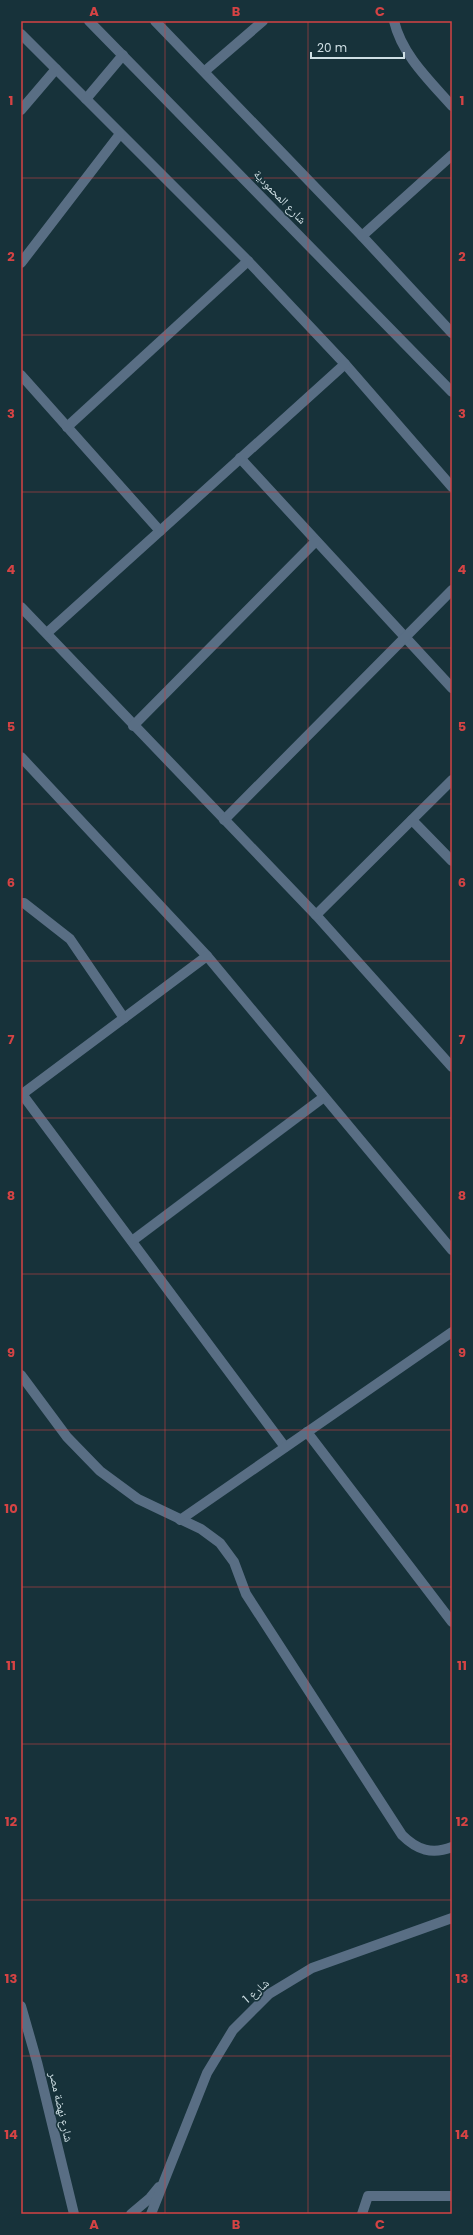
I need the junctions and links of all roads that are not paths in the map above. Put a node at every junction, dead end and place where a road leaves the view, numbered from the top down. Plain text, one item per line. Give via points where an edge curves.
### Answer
1 (88, 21) edge
2 (155, 21) edge
3 (263, 21) edge
4 (394, 21) edge
5 (21, 34) edge
6 (123, 55) junction
7 (56, 69) junction
8 (205, 71) junction
9 (86, 99) junction
10 (452, 106) edge
11 (21, 110) edge
12 (120, 134) junction
13 (452, 155) edge
14 (362, 236) junction
15 (248, 262) junction
16 (21, 263) edge
17 (452, 333) edge
18 (345, 364) junction
19 (21, 375) edge
20 (452, 392) edge
21 (67, 427) junction
22 (240, 458) junction
23 (452, 487) edge
24 (160, 531) junction
25 (316, 541) junction
26 (452, 590) edge
27 (21, 607) edge
28 (47, 633) junction
29 (405, 637) junction
30 (452, 688) edge
31 (133, 726) junction
32 (21, 757) edge
33 (452, 780) edge
34 (224, 820) junction
35 (412, 820) junction
36 (452, 862) edge
37 (21, 903) edge
38 (316, 915) junction
39 (207, 956) junction
40 (124, 1018) junction
41 (452, 1067) edge
42 (22, 1095) edge
43 (324, 1097) junction
44 (132, 1241) junction
45 (452, 1250) edge
46 (452, 1332) edge
47 (21, 1375) edge
48 (307, 1432) junction
49 (285, 1447) junction
50 (180, 1520) junction
51 (452, 1622) edge
52 (452, 1847) edge
53 (452, 1918) edge
54 (21, 2006) edge
55 (165, 2179) junction
56 (452, 2196) edge
57 (74, 2214) edge
58 (131, 2214) edge
59 (151, 2214) edge
60 (362, 2214) edge

1 - 6 street, شارع المحمودية
2 - 8 street
3 - 8 street
4 - 10 street via 415,64
5 - 7 street
6 - 9 street
6 - 20 street, شارع المحمودية
7 - 9 street
7 - 11 street
8 - 14 street
9 - 12 street
12 - 15 street
12 - 16 street
13 - 14 street
14 - 17 street
15 - 18 street
15 - 21 street
18 - 22 street
18 - 23 street
19 - 21 street
21 - 24 street
22 - 24 street
22 - 25 street
24 - 28 street
25 - 29 street
25 - 31 street
26 - 29 street
27 - 28 street
28 - 31 street
29 - 30 street
29 - 34 street
31 - 34 street
32 - 39 street
33 - 35 street
34 - 38 street
35 - 36 street
35 - 38 street
37 - 40 street via 70,938
38 - 41 street
39 - 40 street
39 - 43 street
40 - 42 street
42 - 44 street
43 - 44 street
43 - 45 street
44 - 49 street
46 - 48 street
47 - 50 street via 67,1437 100,1471 138,1499
48 - 49 street
48 - 51 street
49 - 50 street
50 - 52 street via 201,1529 220,1543 234,1562 246,1594 402,1835 412,1845 424,1851 438,1852
53 - 55 street, شارع 1 via 312,1968 269,1994 233,2030 208,2073
54 - 57 street, شارع نهضة مصر
55 - 58 street, شارع 1 via 150,2198
55 - 59 street, شارع 1
56 - 60 street via 368,2196

